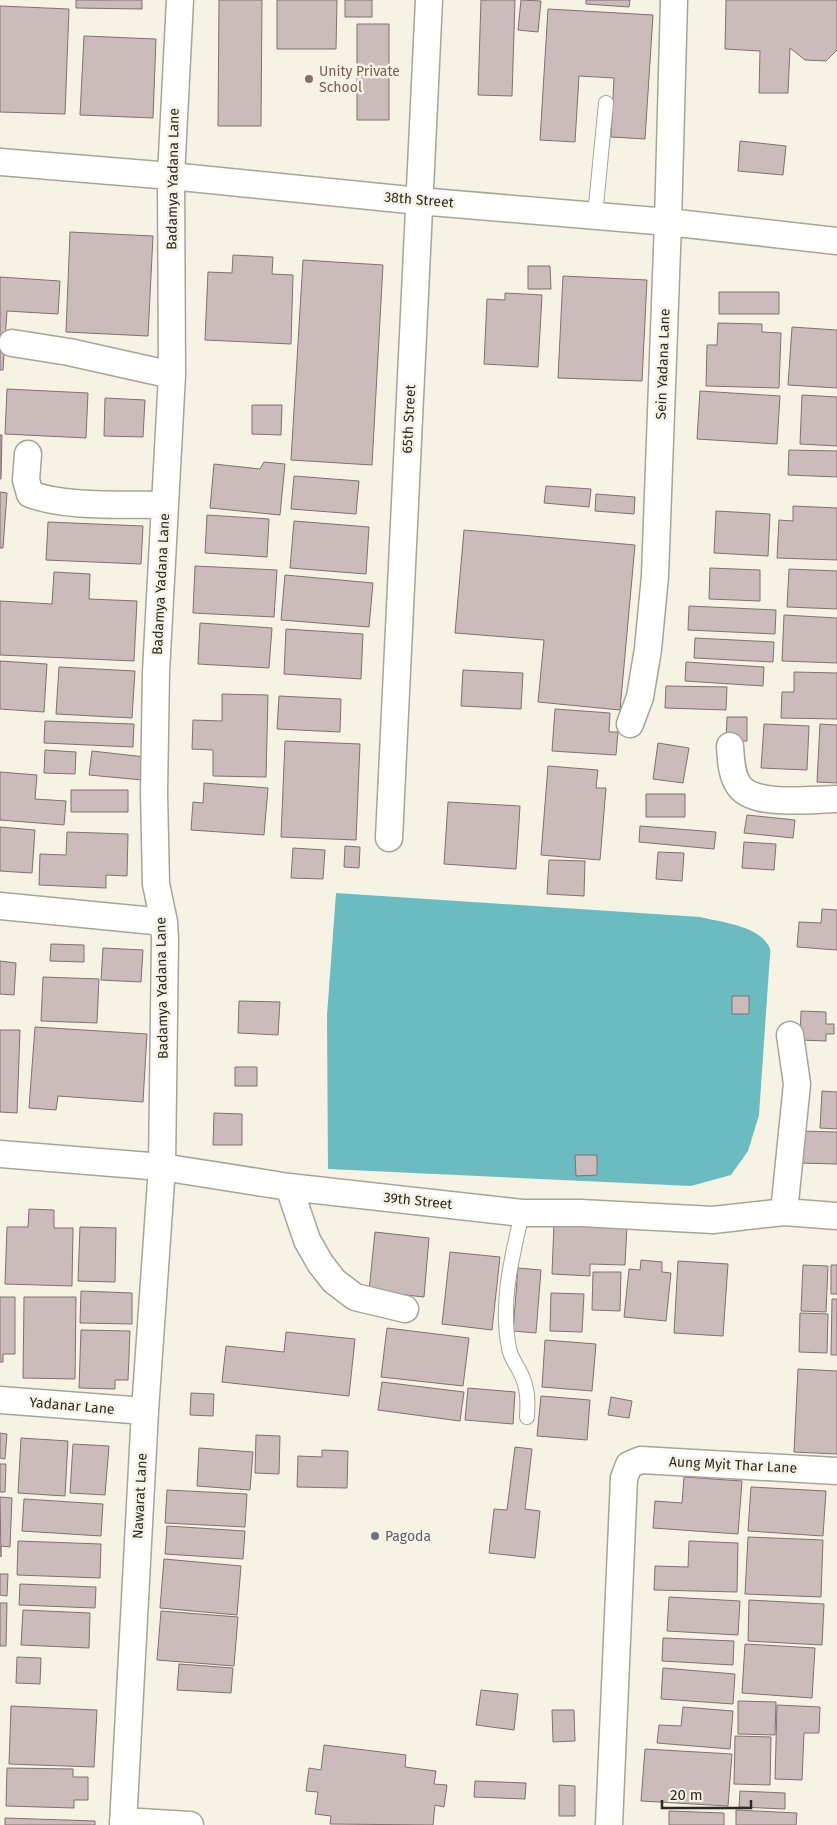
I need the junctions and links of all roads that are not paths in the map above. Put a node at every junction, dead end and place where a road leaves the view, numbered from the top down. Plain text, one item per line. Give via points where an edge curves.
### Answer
1 (180, 0) edge
2 (429, 0) edge
3 (674, 0) edge
4 (606, 103) dead end
5 (0, 162) edge
6 (170, 176) junction
7 (419, 200) junction
8 (595, 215) junction
9 (668, 222) junction
10 (837, 241) edge
11 (12, 344) dead end
12 (172, 375) junction
13 (28, 454) dead end
14 (165, 505) junction
15 (630, 724) dead end
16 (730, 746) dead end
17 (837, 799) edge
18 (390, 838) dead end
19 (0, 906) edge
20 (164, 922) junction
21 (790, 1035) dead end
22 (0, 1154) edge
23 (162, 1167) junction
24 (289, 1187) junction
25 (784, 1212) junction
26 (522, 1213) junction
27 (837, 1216) edge
28 (405, 1309) dead end
29 (0, 1400) edge
30 (145, 1412) junction
31 (527, 1417) dead end
32 (837, 1471) edge
33 (123, 1823) edge
34 (190, 1825) edge
35 (609, 1825) edge

1 - 6 street, Badamya Yadana Lane
2 - 7 street, 65th Street
3 - 9 street, Sein Yadana Lane
4 - 8 lane
5 - 6 street, 38th Street
6 - 7 street, 38th Street
6 - 12 street, Badamya Yadana Lane
7 - 8 street, 38th Street
7 - 18 street, 65th Street
8 - 9 street, 38th Street
9 - 10 street, 38th Street
9 - 15 street, Sein Yadana Lane via 655,576 640,698
11 - 12 street via 69,352
12 - 14 street, Badamya Yadana Lane
13 - 14 street via 26,480 30,494 43,499
14 - 20 street, Badamya Yadana Lane via 156,672 154,793 156,884
16 - 17 street via 739,786 751,796 773,800
19 - 20 street
20 - 23 street, Badamya Yadana Lane
21 - 25 street via 797,1084
22 - 23 street, 39th Street
23 - 24 street, 39th Street
23 - 30 street, Nawarat Lane
24 - 26 street, 39th Street
24 - 28 street via 306,1240 334,1281 355,1296
25 - 26 street, 39th Street via 713,1220
25 - 27 street, 39th Street
26 - 31 lane via 505,1298 505,1317 509,1351 528,1395
29 - 30 street, Yadanar Lane
30 - 33 street, Nawarat Lane
32 - 35 street, Aung Myit Thar Lane via 641,1460 630,1466 624,1478
33 - 34 street

